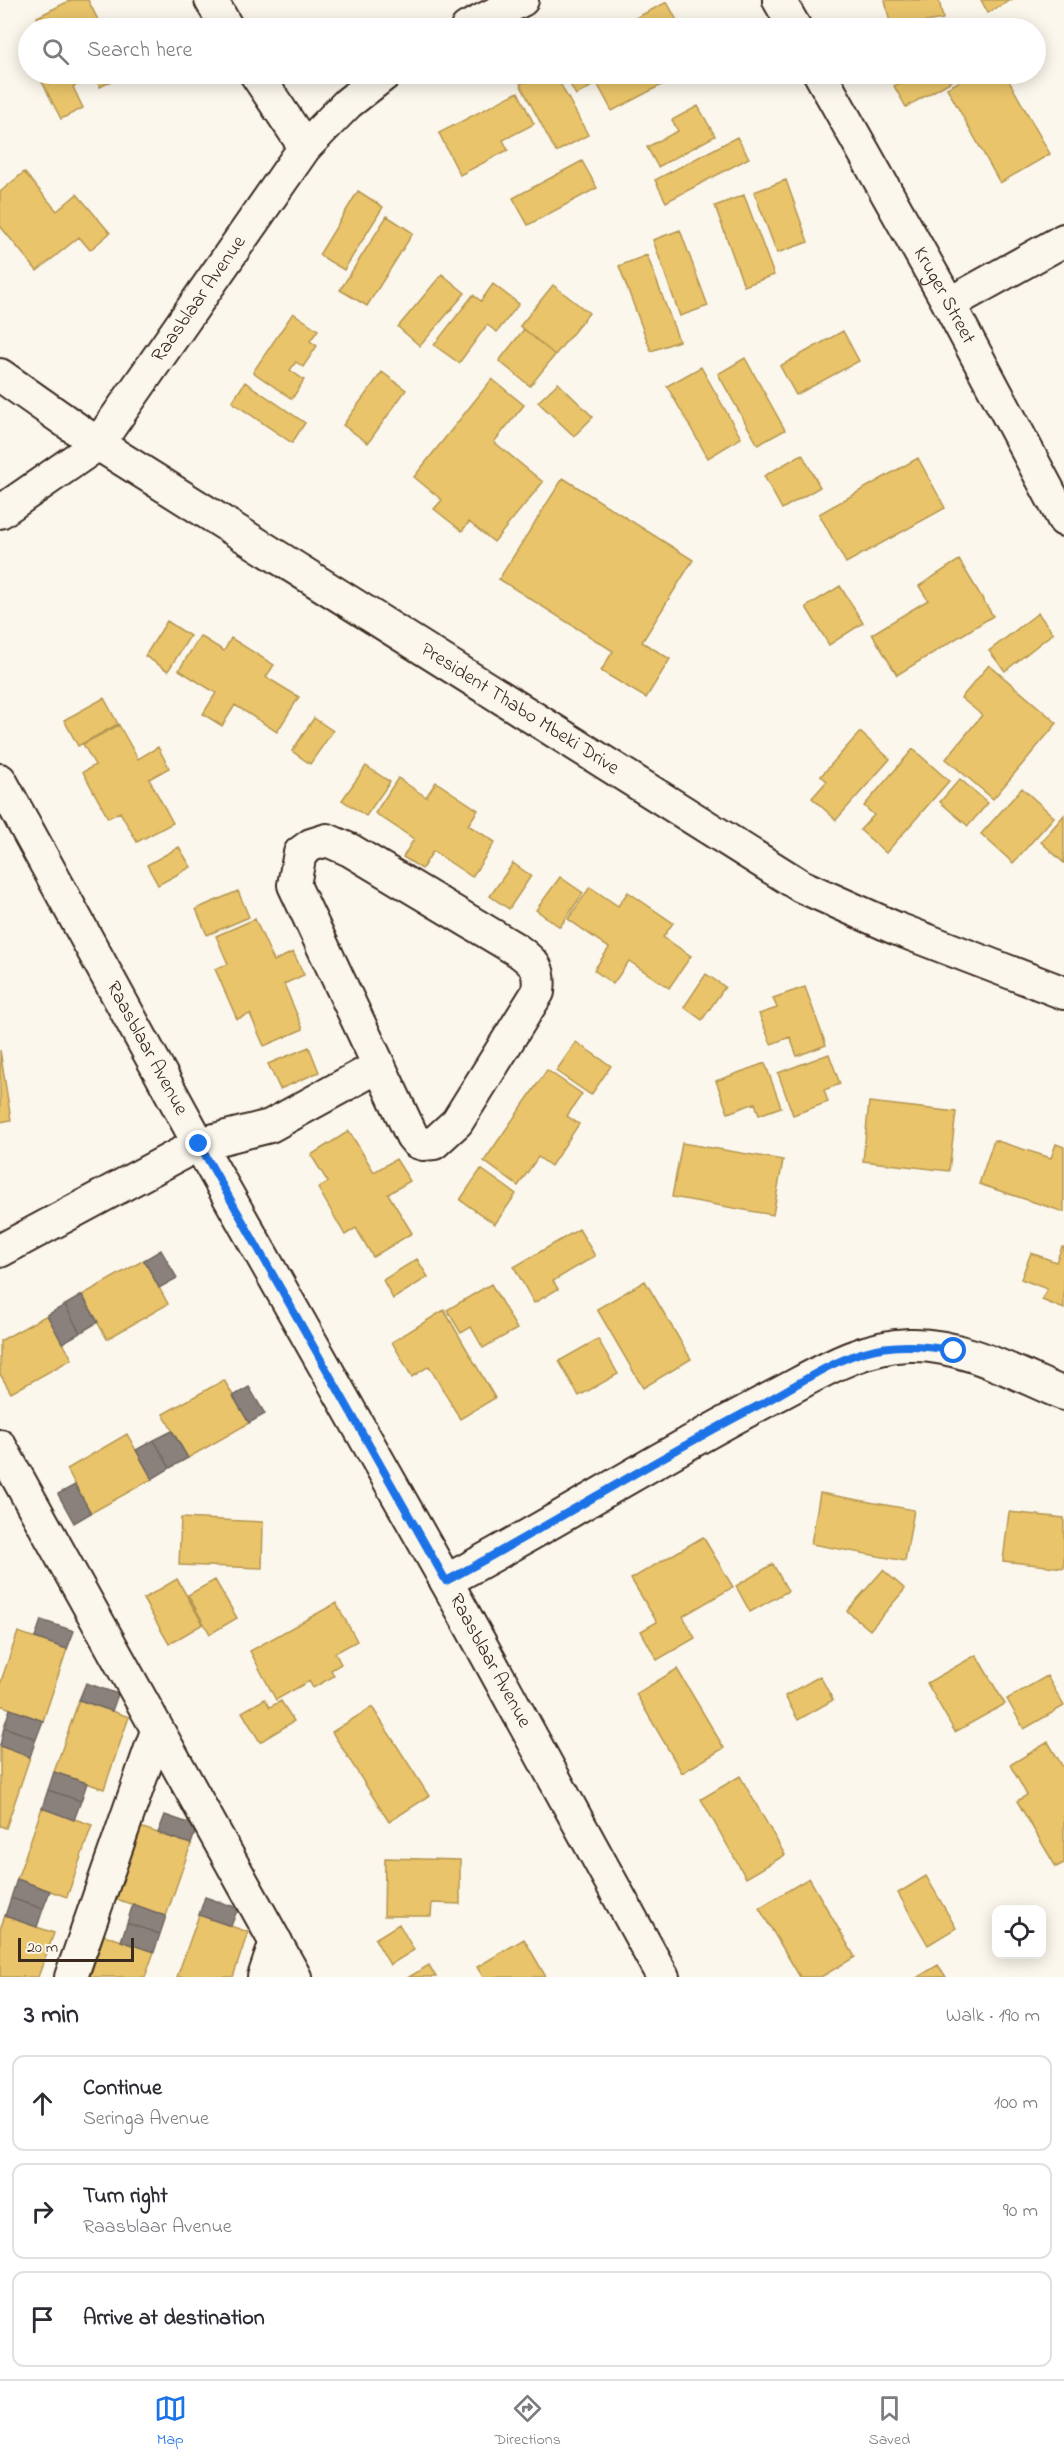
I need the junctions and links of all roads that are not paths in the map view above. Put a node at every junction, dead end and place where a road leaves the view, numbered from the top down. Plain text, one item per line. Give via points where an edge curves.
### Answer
1 (211, 0) edge
2 (522, 0) edge
3 (779, 0) edge
4 (221, 18) edge
5 (487, 18) edge
6 (789, 18) edge
7 (263, 84) edge
8 (372, 84) edge
9 (826, 84) edge
10 (305, 147) junction
11 (1064, 240) edge
12 (949, 304) junction
13 (0, 375) edge
14 (98, 444) junction
15 (0, 512) edge
16 (1064, 520) edge
17 (0, 780) edge
18 (1064, 993) edge
19 (379, 1066) junction
20 (199, 1144) junction
21 (0, 1251) edge
22 (1064, 1394) edge
23 (0, 1446) edge
24 (446, 1581) junction
25 (157, 1731) junction
26 (276, 1942) junction
27 (71, 1977) edge
28 (264, 1977) edge
29 (295, 1977) edge
30 (663, 1977) edge

1 - 4 street
2 - 5 street
3 - 6 street
7 - 10 street
8 - 10 street, Raasblaar Avenue
9 - 12 street, Kruger Street
10 - 14 street, Raasblaar Avenue
11 - 12 street
12 - 16 street, Kruger Street
13 - 14 street, President Thabo Mbeki Drive
14 - 15 street, Raasblaar Avenue
14 - 18 street, President Thabo Mbeki Drive via 801,886 906,933
17 - 20 street, Raasblaar Avenue
19 - 19 street via 294,885 300,853 327,840 350,850 536,965 538,992 457,1122 434,1143 423,1144 412,1136
19 - 20 street via 270,1125
20 - 21 street
20 - 24 street, Raasblaar Avenue
22 - 24 street via 954,1351 911,1345 863,1352 735,1417
23 - 25 street
24 - 30 street, Raasblaar Avenue
25 - 26 street
25 - 27 street
26 - 28 street
26 - 29 street

